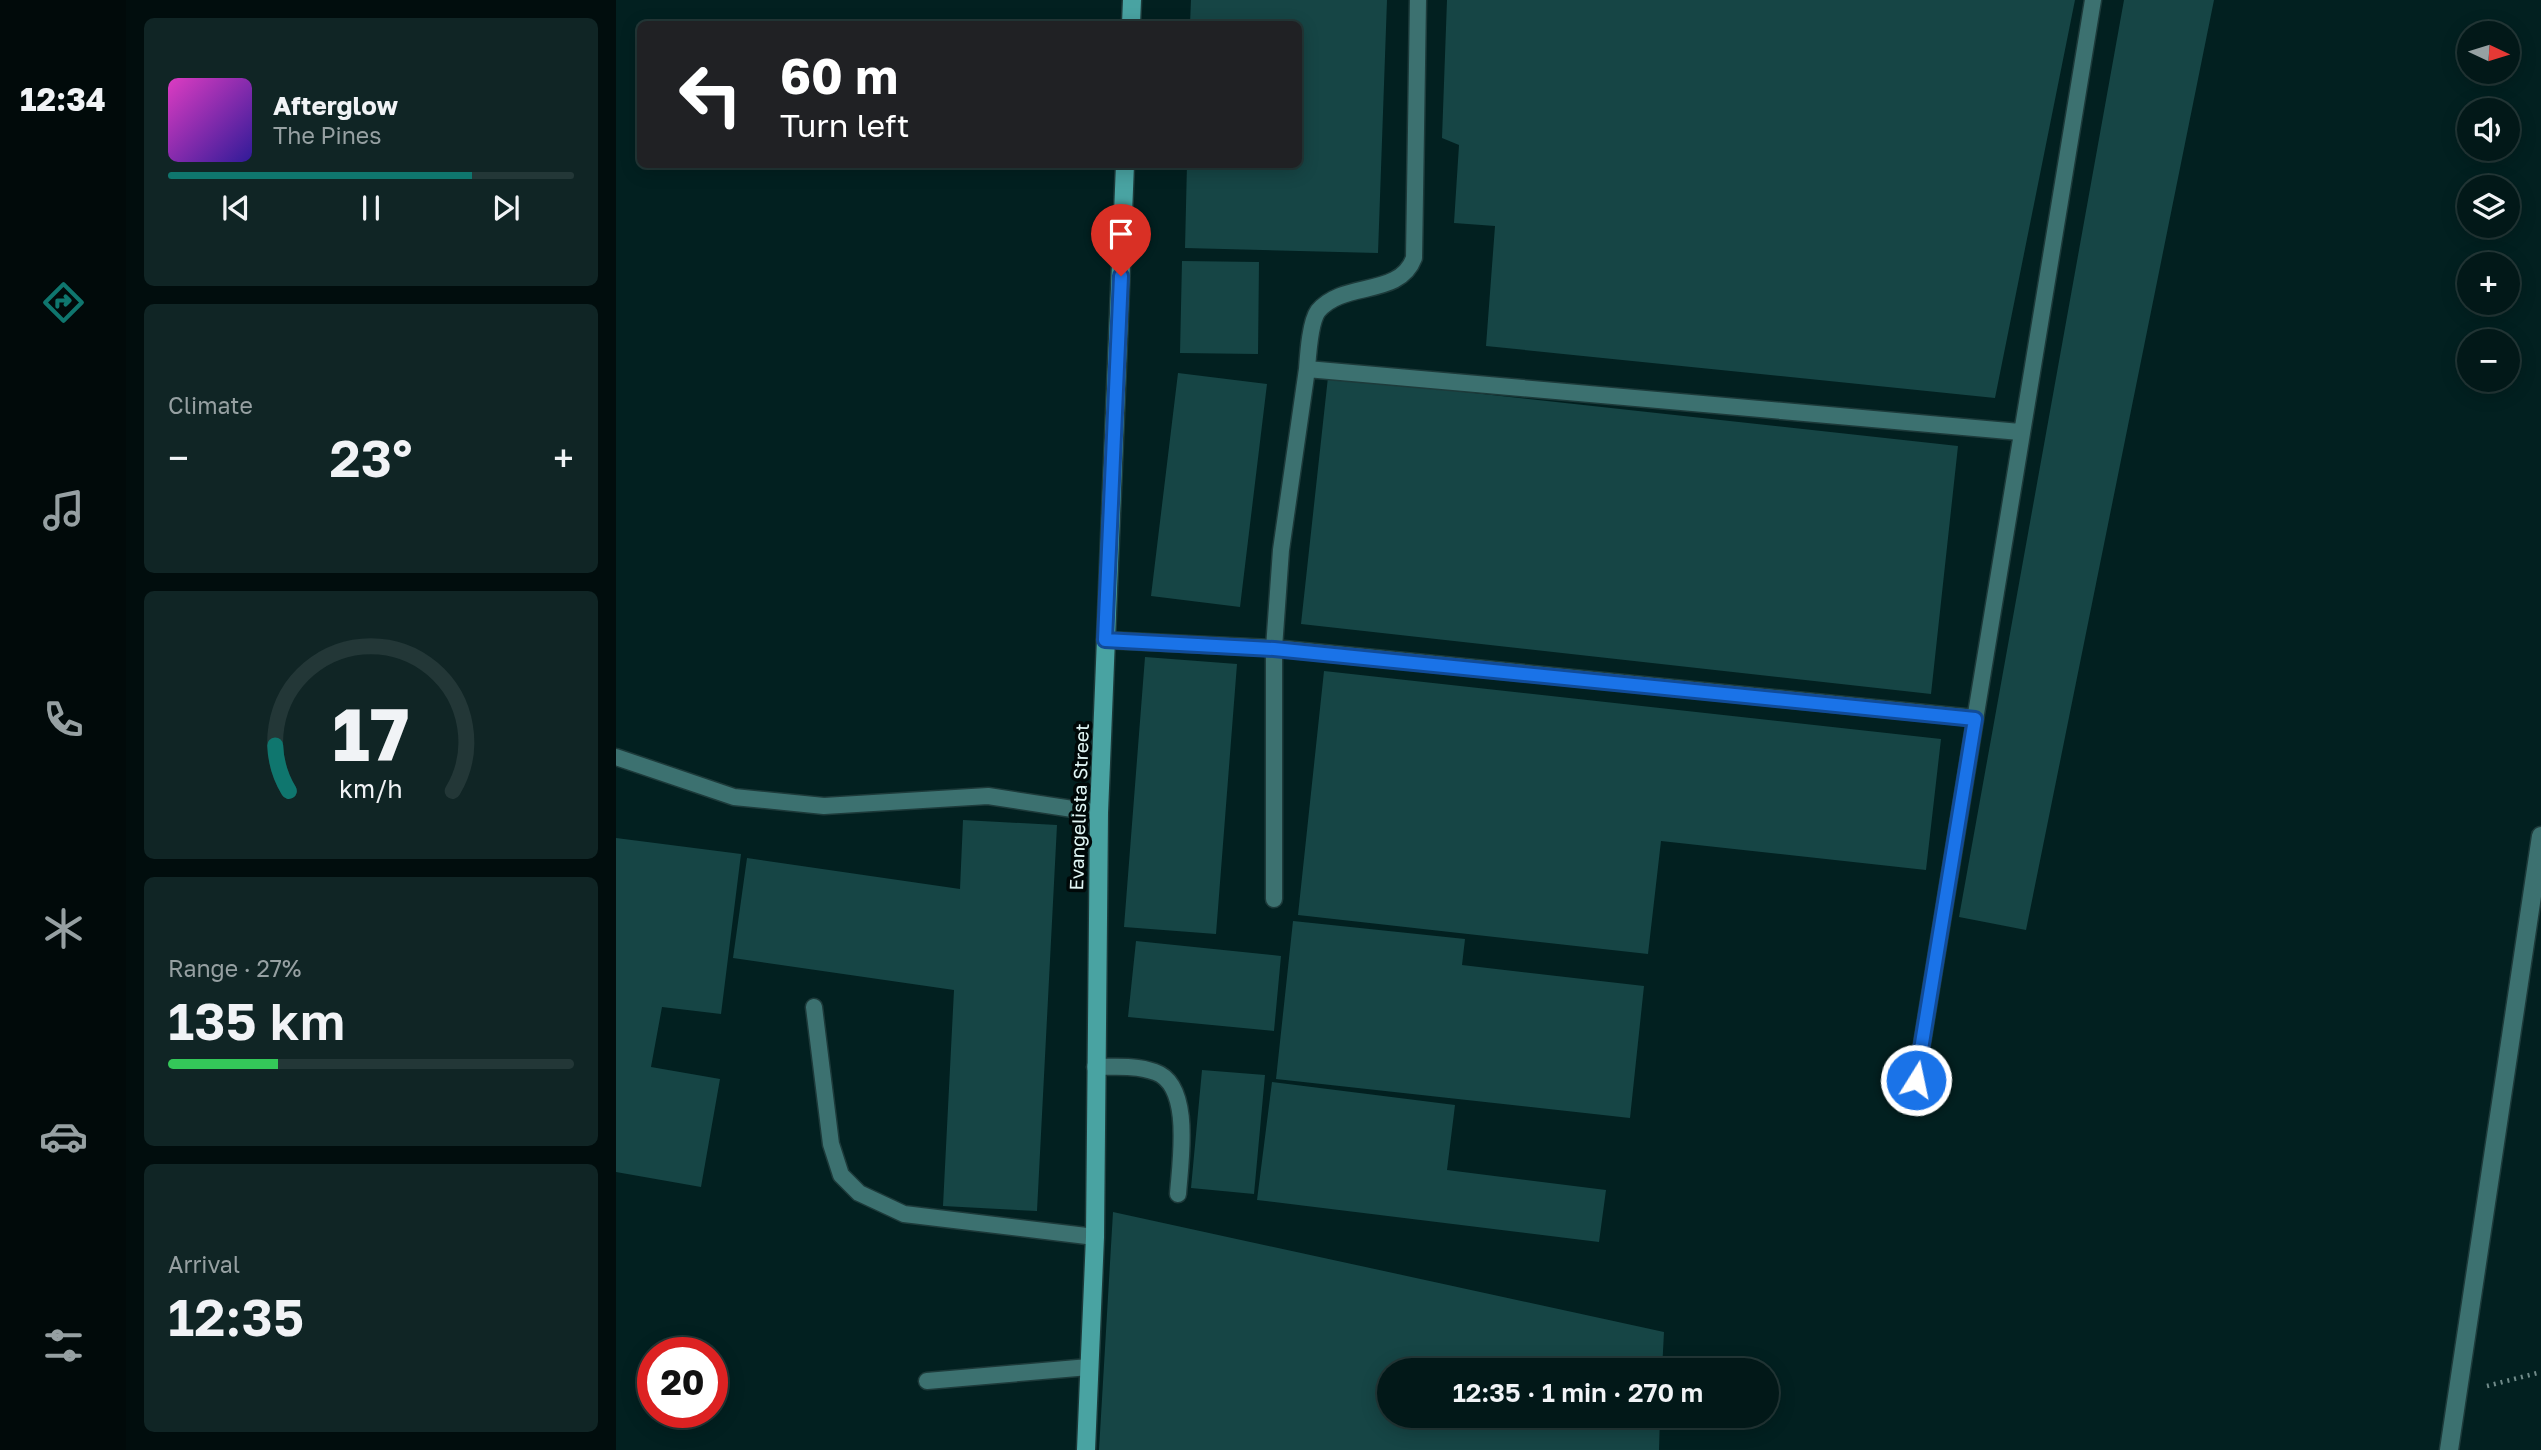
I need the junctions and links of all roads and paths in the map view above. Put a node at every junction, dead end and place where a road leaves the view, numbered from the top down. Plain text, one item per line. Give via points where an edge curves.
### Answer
1 (1132, 0) edge
2 (1418, 0) edge
3 (2093, 0) edge
4 (1131, 21) edge
5 (1125, 168) edge
6 (1307, 369) junction
7 (2020, 432) junction
8 (1105, 640) junction
9 (1274, 649) junction
10 (1975, 719) junction
11 (616, 757) edge
12 (1099, 813) junction
13 (2541, 836) edge
14 (1274, 899) dead end
15 (814, 1007) dead end
16 (1095, 1067) junction
17 (1916, 1080) dead end
18 (1178, 1194) dead end
19 (1095, 1237) junction
20 (1089, 1367) junction
21 (2541, 1372) edge
22 (927, 1381) dead end
23 (2459, 1393) junction
24 (1086, 1450) edge
25 (2449, 1450) edge

1 - 4 main road
2 - 6 lane via 1414,258 1409,270 1395,281 1334,298 1317,312
3 - 7 lane
5 - 8 main road, Evangelista Street
6 - 7 lane
6 - 9 lane via 1281,551
7 - 10 lane
8 - 9 lane
8 - 12 main road, Evangelista Street
9 - 10 lane
9 - 14 lane
10 - 17 lane
11 - 12 lane via 734,797 824,806 988,796
12 - 16 main road, Evangelista Street
13 - 23 street
15 - 19 lane via 831,1144 841,1175 859,1193 904,1214
16 - 18 lane via 1157,1072 1170,1082 1178,1101 1182,1138
16 - 19 main road, Evangelista Street
19 - 20 main road, Evangelista Street
20 - 22 lane
20 - 24 main road, Evangelista Street
21 - 23 path
23 - 25 street

